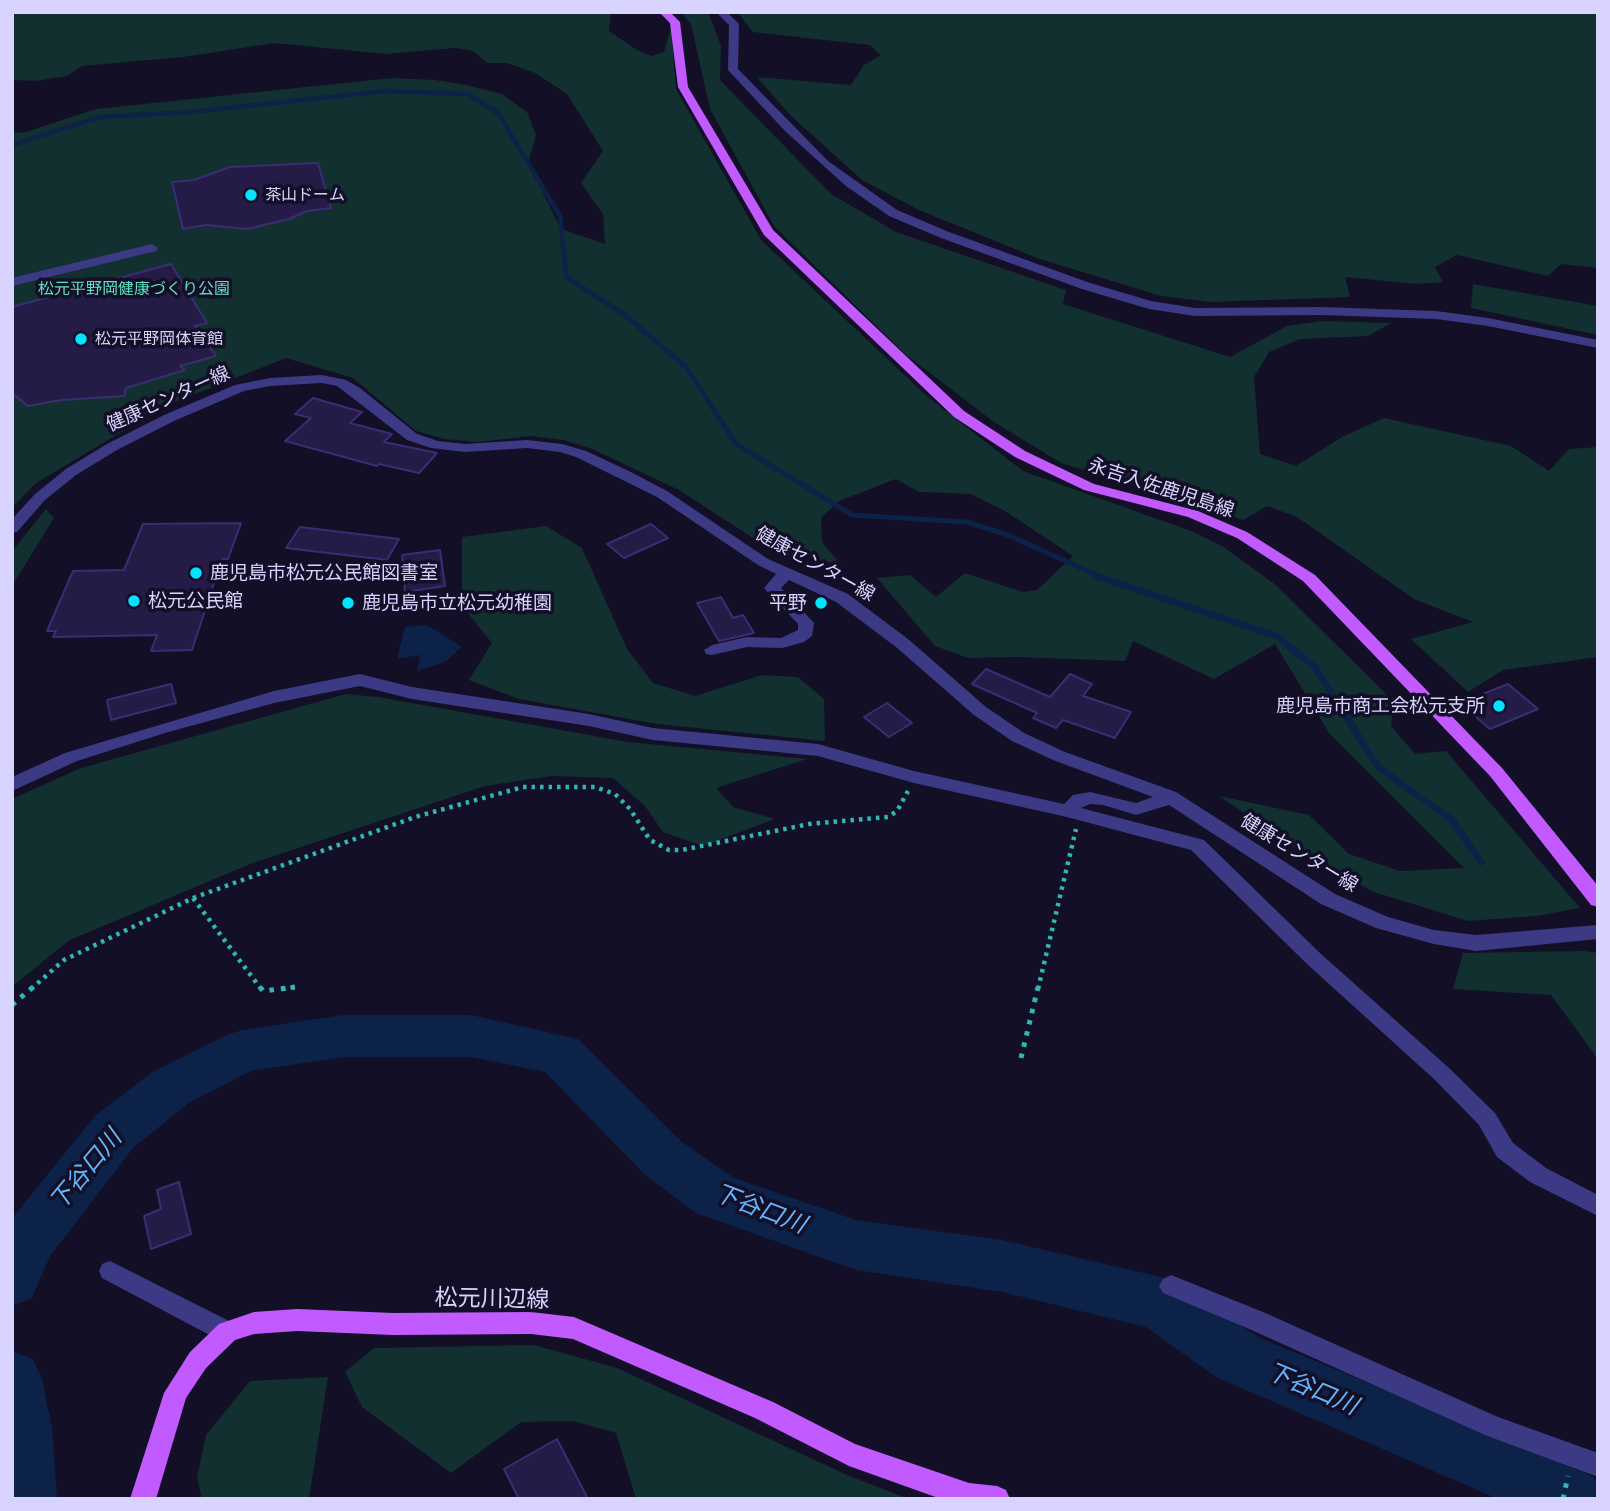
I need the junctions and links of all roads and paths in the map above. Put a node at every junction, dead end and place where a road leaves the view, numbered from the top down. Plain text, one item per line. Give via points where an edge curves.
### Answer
1 (664, 12) edge
2 (722, 12) edge
3 (152, 248) dead end
4 (12, 282) edge
5 (1598, 344) edge
6 (13, 528) edge
7 (786, 573) junction
8 (712, 650) dead end
9 (914, 777) junction
10 (12, 785) edge
11 (1170, 797) junction
12 (1073, 813) junction
13 (193, 898) junction
14 (1598, 900) edge
15 (1598, 932) edge
16 (295, 987) dead end
17 (12, 1005) edge
18 (1021, 1058) dead end
19 (1598, 1206) edge
20 (110, 1270) dead end
21 (1171, 1286) dead end
22 (228, 1332) junction
23 (1598, 1465) edge
24 (142, 1499) edge
25 (997, 1499) edge

1 - 14 main road, 永吉入佐鹿児島線 via 675,22 683,87 768,232 959,414 1020,454 1089,487 1193,514 1242,535 1309,578 1496,772
2 - 5 street via 734,24 733,70 790,130 850,184 893,212 946,235 1149,305 1221,313 1436,315
3 - 4 street
6 - 7 street, 健康センター線 via 40,497 112,447 240,388 321,379 355,391 412,437 436,445 527,444 581,454 662,494
7 - 8 street via 772,588 806,623 806,632 782,643 747,642
7 - 11 street, 健康センター線 via 842,598 869,617 1018,737 1059,757
9 - 10 street via 818,750 653,734 360,680 274,697 159,729 71,757
9 - 12 street
9 - 13 path via 904,802 888,817 809,824 682,850 669,850 650,840 615,794 595,787 523,787 415,817
11 - 12 street via 1136,809 1090,798 1079,800
11 - 15 street, 健康センター線 via 1328,899 1383,923 1476,943
12 - 18 path
12 - 19 street via 1197,845 1442,1074 1487,1119 1505,1150 1538,1175
13 - 16 path via 263,991
13 - 17 path via 64,960
20 - 22 street
21 - 23 street via 1494,1427
22 - 24 main road, 松元川辺線 via 198,1360 176,1393
22 - 25 main road, 松元川辺線 via 254,1323 297,1320 531,1323 574,1328 764,1410 849,1454 969,1496

